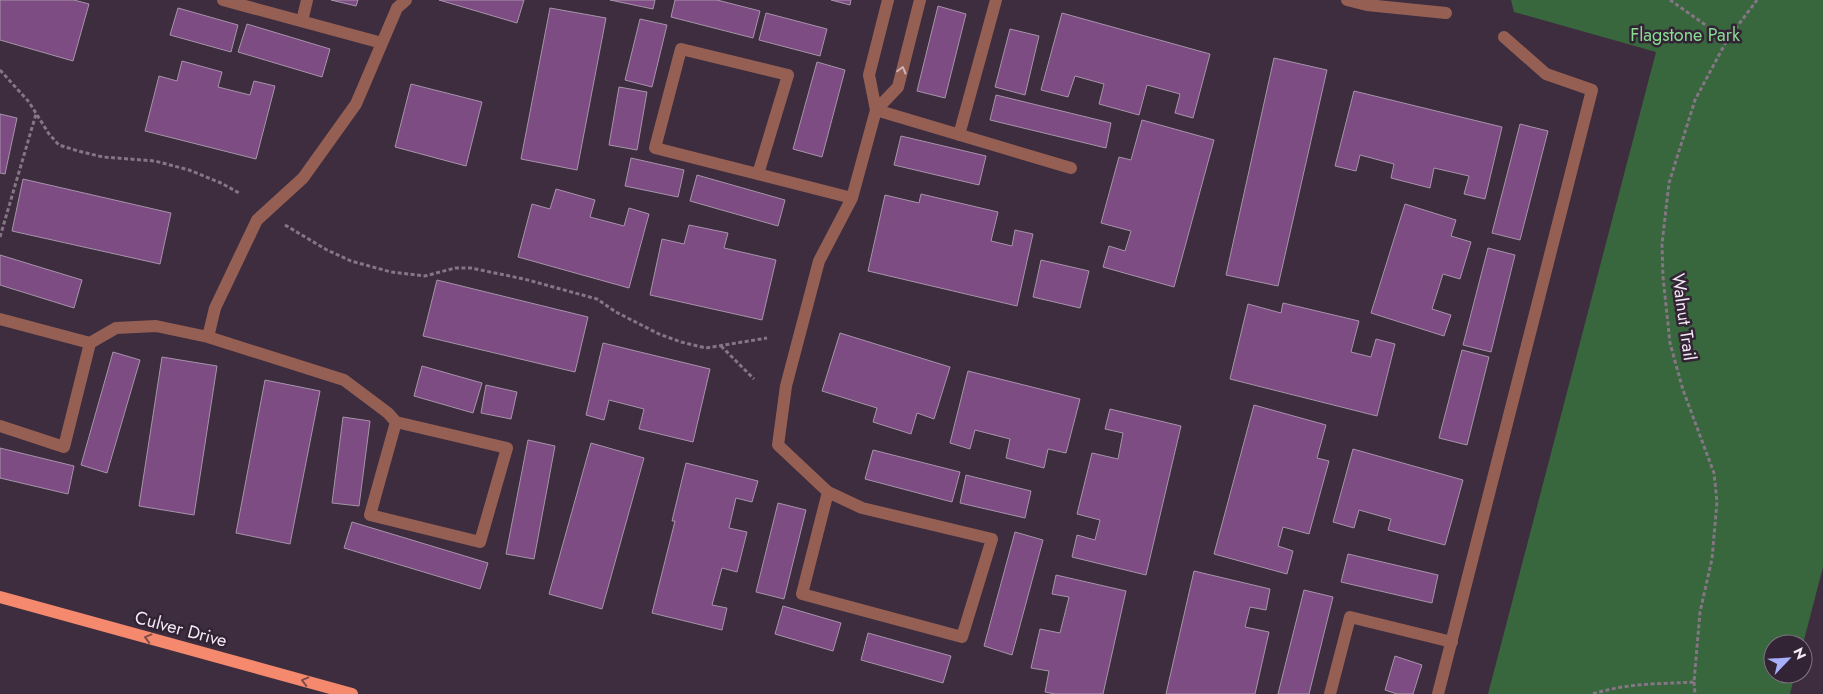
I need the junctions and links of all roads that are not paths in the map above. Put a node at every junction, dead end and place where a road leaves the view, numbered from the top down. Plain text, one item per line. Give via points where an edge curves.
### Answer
1 (223, 0) edge
2 (307, 0) edge
3 (888, 0) edge
4 (920, 0) edge
5 (996, 0) edge
6 (1347, 0) edge
7 (399, 3) edge
8 (1446, 13) dead end
9 (302, 21) junction
10 (1504, 37) dead end
11 (382, 43) junction
12 (876, 110) junction
13 (959, 135) junction
14 (1071, 168) dead end
15 (758, 174) junction
16 (852, 198) junction
17 (0, 319) edge
18 (208, 337) junction
19 (90, 343) junction
20 (396, 422) junction
21 (0, 426) edge
22 (828, 492) junction
23 (0, 597) edge
24 (1452, 642) junction
25 (352, 694) edge
26 (1330, 694) edge
27 (1438, 694) edge

1 - 9 street
2 - 9 street
3 - 12 street via 869,75
12 -> 4 street via 898,87
5 - 13 street
6 - 8 street
7 - 11 street
9 - 11 street
10 - 24 street via 1546,74 1592,90
11 - 18 street via 356,104 303,178 257,220 215,308
12 - 13 street
12 - 16 street
13 - 14 street
15 - 15 street via 655,148 681,49 788,75
15 - 16 street
16 - 22 street via 819,261 786,386 778,445
17 - 19 street
18 - 19 street via 156,326 116,328
18 - 20 street via 344,380
19 - 21 street via 64,447
20 - 20 street via 507,448 480,542 370,515
22 - 22 street via 862,508 992,539 962,637 802,594
25 -> 23 main road, Culver Drive
24 - 26 street via 1350,617
24 - 27 street

